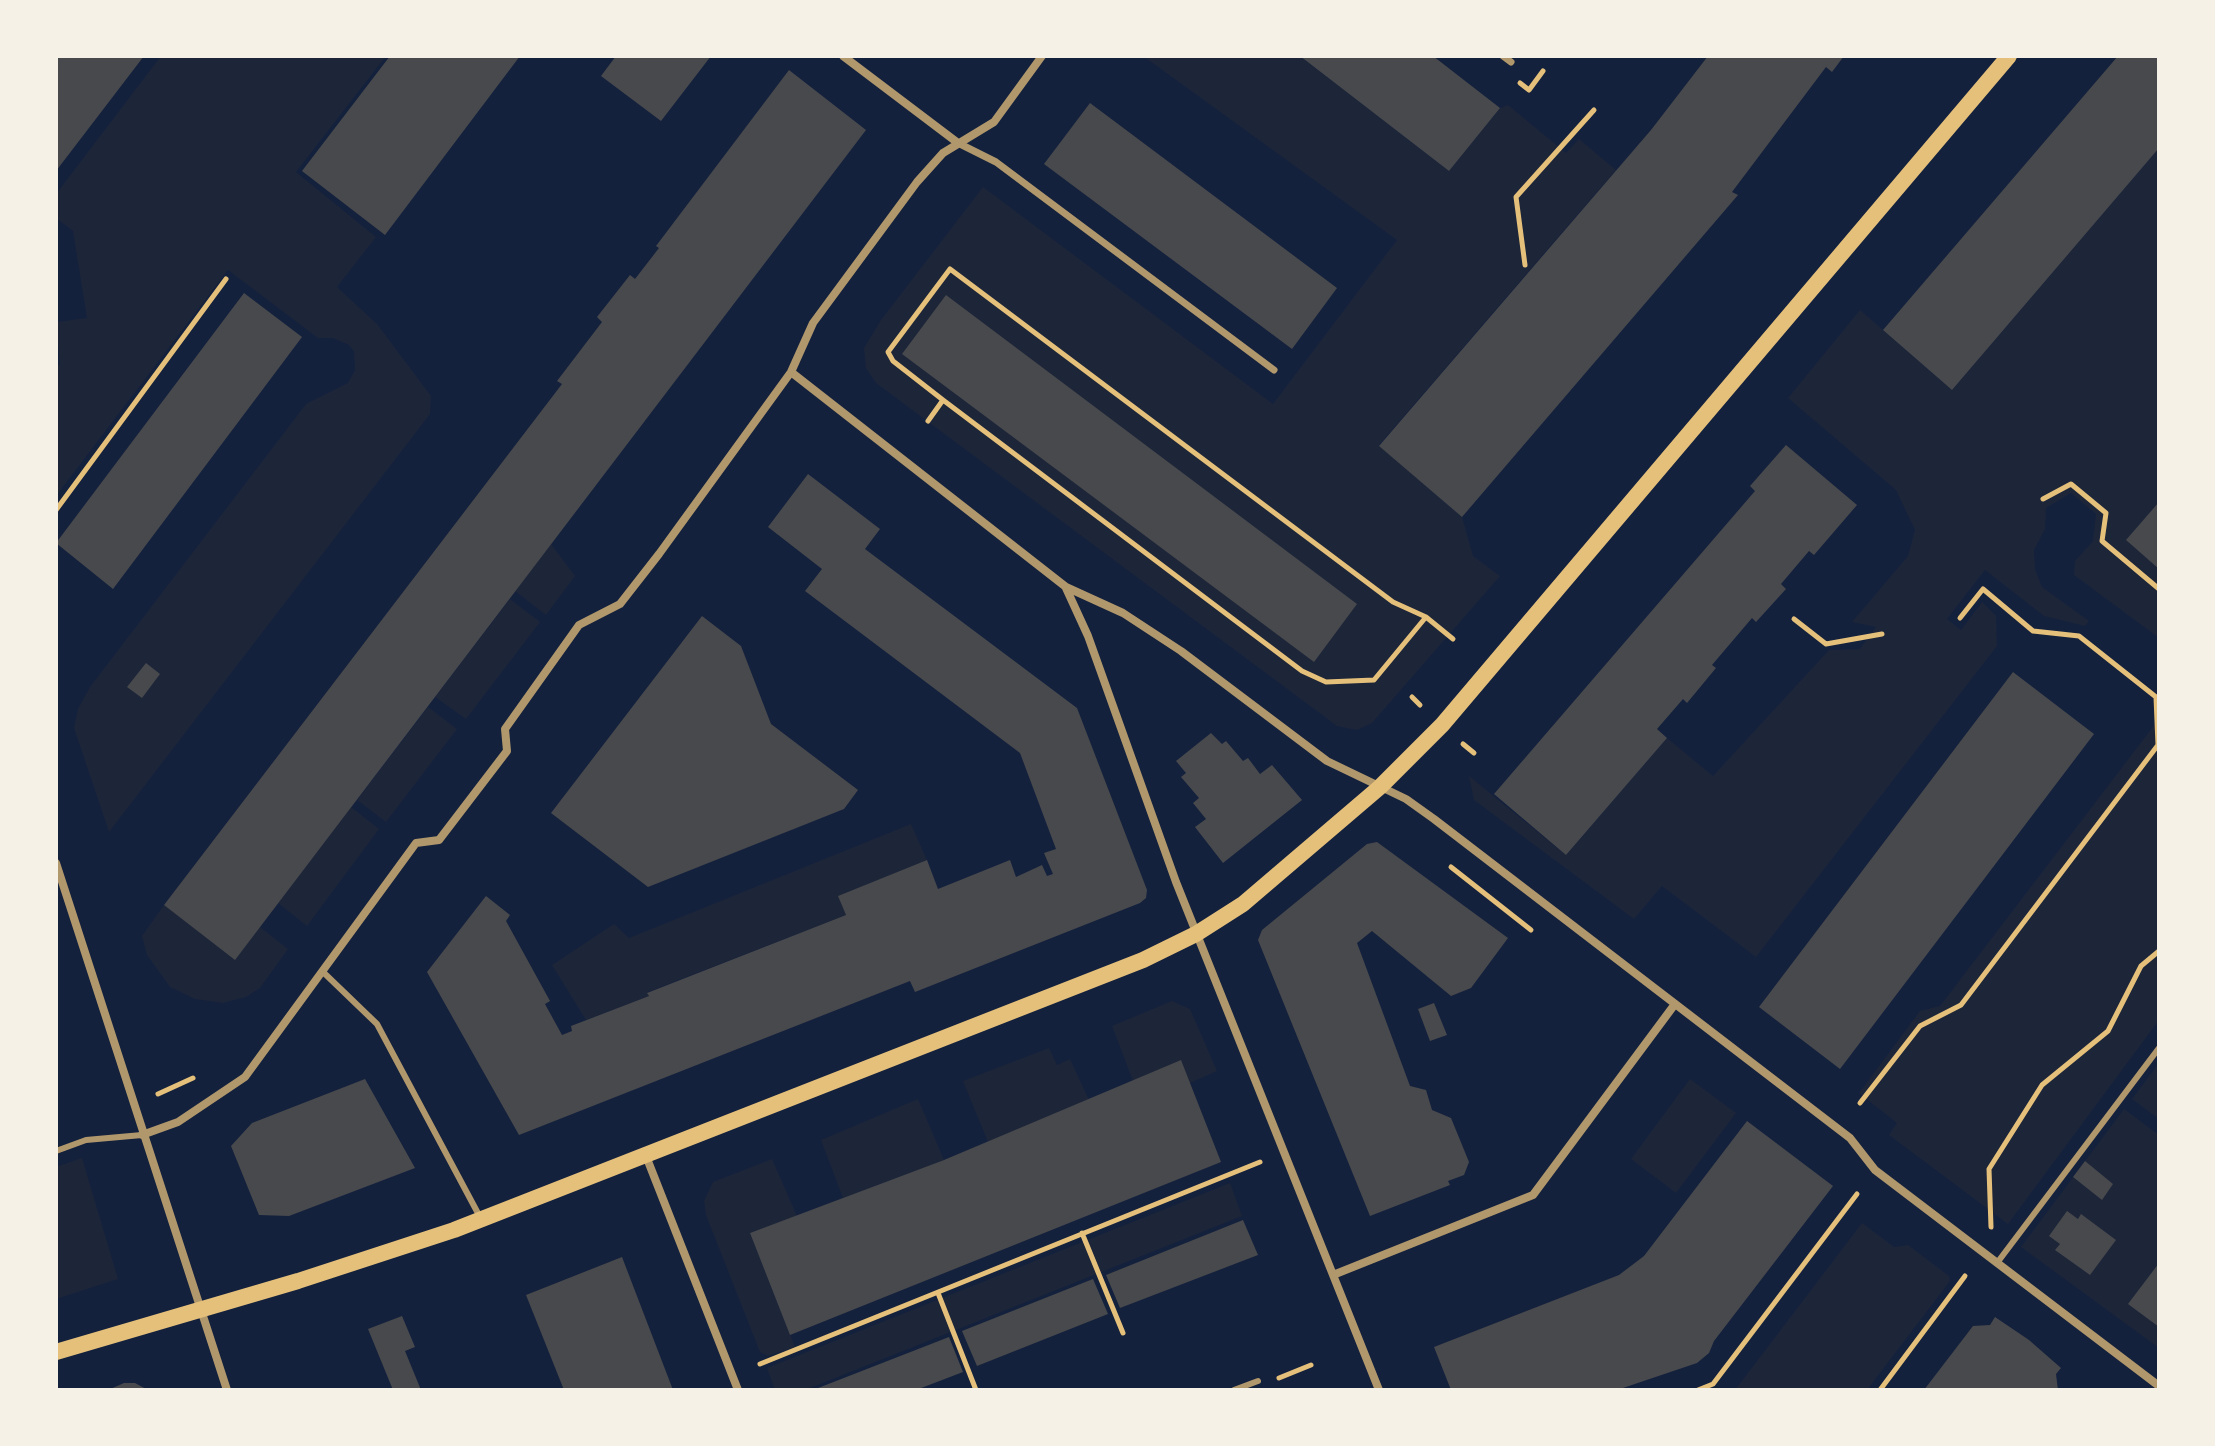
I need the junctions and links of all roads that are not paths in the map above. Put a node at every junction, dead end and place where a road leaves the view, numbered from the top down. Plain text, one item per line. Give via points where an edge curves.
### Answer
1 (843, 56) edge
2 (1042, 56) edge
3 (1503, 56) edge
4 (2009, 56) edge
5 (1511, 62) dead end
6 (958, 143) junction
7 (1274, 370) dead end
8 (791, 372) junction
9 (1066, 587) junction
10 (1380, 787) junction
11 (56, 863) edge
12 (1196, 934) junction
13 (322, 971) junction
14 (1675, 1004) junction
15 (2159, 1048) edge
16 (142, 1135) junction
17 (56, 1151) edge
18 (646, 1156) junction
19 (481, 1219) junction
20 (1997, 1263) junction
21 (1333, 1275) junction
22 (202, 1308) junction
23 (56, 1352) edge
24 (1258, 1381) dead end
25 (2159, 1386) edge
26 (227, 1390) edge
27 (738, 1390) edge
28 (1234, 1390) edge
29 (1379, 1390) edge

1 - 6 street
2 - 6 street via 994,122
3 - 5 street
4 - 10 main road via 1481,682
6 - 7 street via 996,162
6 - 8 street via 917,182 813,323
8 - 9 street
8 - 13 street via 620,604 579,625 505,729 507,751 439,840 416,843
9 - 10 street via 1123,613 1327,761
9 - 12 street
10 - 12 main road via 1243,904
10 - 14 street via 1434,819
11 - 16 street
12 - 18 main road via 1118,970
12 - 21 street
13 - 16 street via 245,1077 178,1122
13 - 19 lane via 377,1024
14 - 20 street via 1850,1138 1875,1170
14 - 21 street via 1533,1195
15 - 20 lane
16 - 17 lane via 86,1140
16 - 22 street
18 - 19 main road
18 - 27 street
19 - 22 main road
20 - 25 street
21 - 29 street
22 - 23 main road
22 - 26 street
24 - 28 lane

